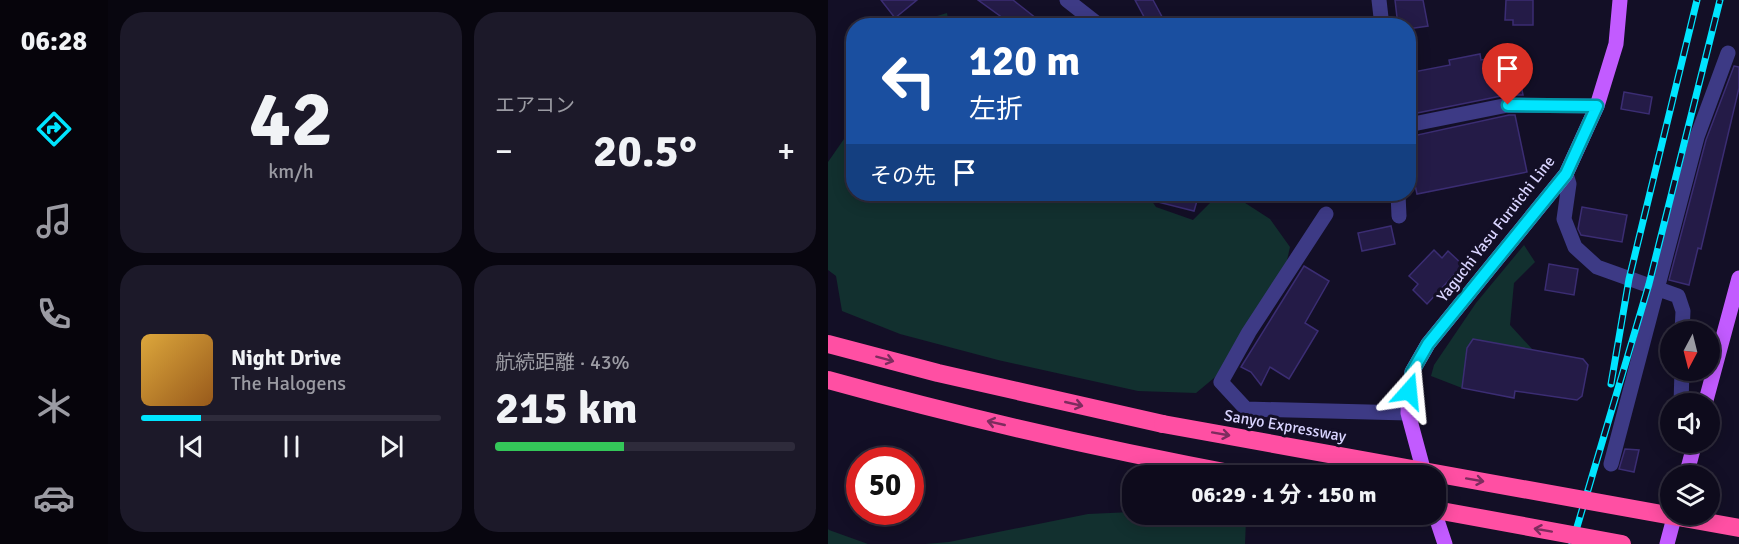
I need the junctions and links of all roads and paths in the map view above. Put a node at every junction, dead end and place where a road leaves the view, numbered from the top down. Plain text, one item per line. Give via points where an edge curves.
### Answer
1 (1067, 0) edge
2 (1379, 0) edge
3 (1620, 0) edge
4 (1090, 18) edge
5 (1381, 18) edge
6 (1728, 53) dead end
7 (1597, 106) junction
8 (1416, 123) edge
9 (1566, 174) junction
10 (1398, 201) edge
11 (1326, 214) dead end
12 (1399, 216) dead end
13 (1739, 278) edge
14 (1657, 288) junction
15 (1683, 321) edge
16 (828, 344) edge
17 (828, 380) edge
18 (1708, 393) edge
19 (1408, 413) junction
20 (1611, 464) dead end
21 (1187, 465) edge
22 (1422, 465) edge
23 (1446, 514) edge
24 (1439, 525) edge
25 (1672, 525) edge
26 (1739, 528) edge
27 (1444, 544) edge
28 (1622, 544) edge
29 (1667, 544) edge

1 - 4 street
2 - 5 street
3 - 7 main road, Yaguchi Yasu Furuichi Line via 1616,44
6 - 14 street via 1697,137
7 - 8 street via 1508,105
7 - 9 main road, Yaguchi Yasu Furuichi Line
9 - 14 street via 1569,184 1564,219 1575,247 1598,267
9 - 19 main road, Yaguchi Yasu Furuichi Line via 1428,344 1412,372
10 - 12 street
11 - 19 street via 1221,382 1246,409
13 - 18 main road
14 - 15 street via 1678,296
14 - 20 street
16 -> 26 highway, Sanyo Expressway, bridge via 1163,424
21 -> 17 highway via 930,408
19 - 22 main road, Yaguchi Yasu Furuichi Line
28 -> 23 highway, bridge
24 - 27 main road
25 - 29 main road

